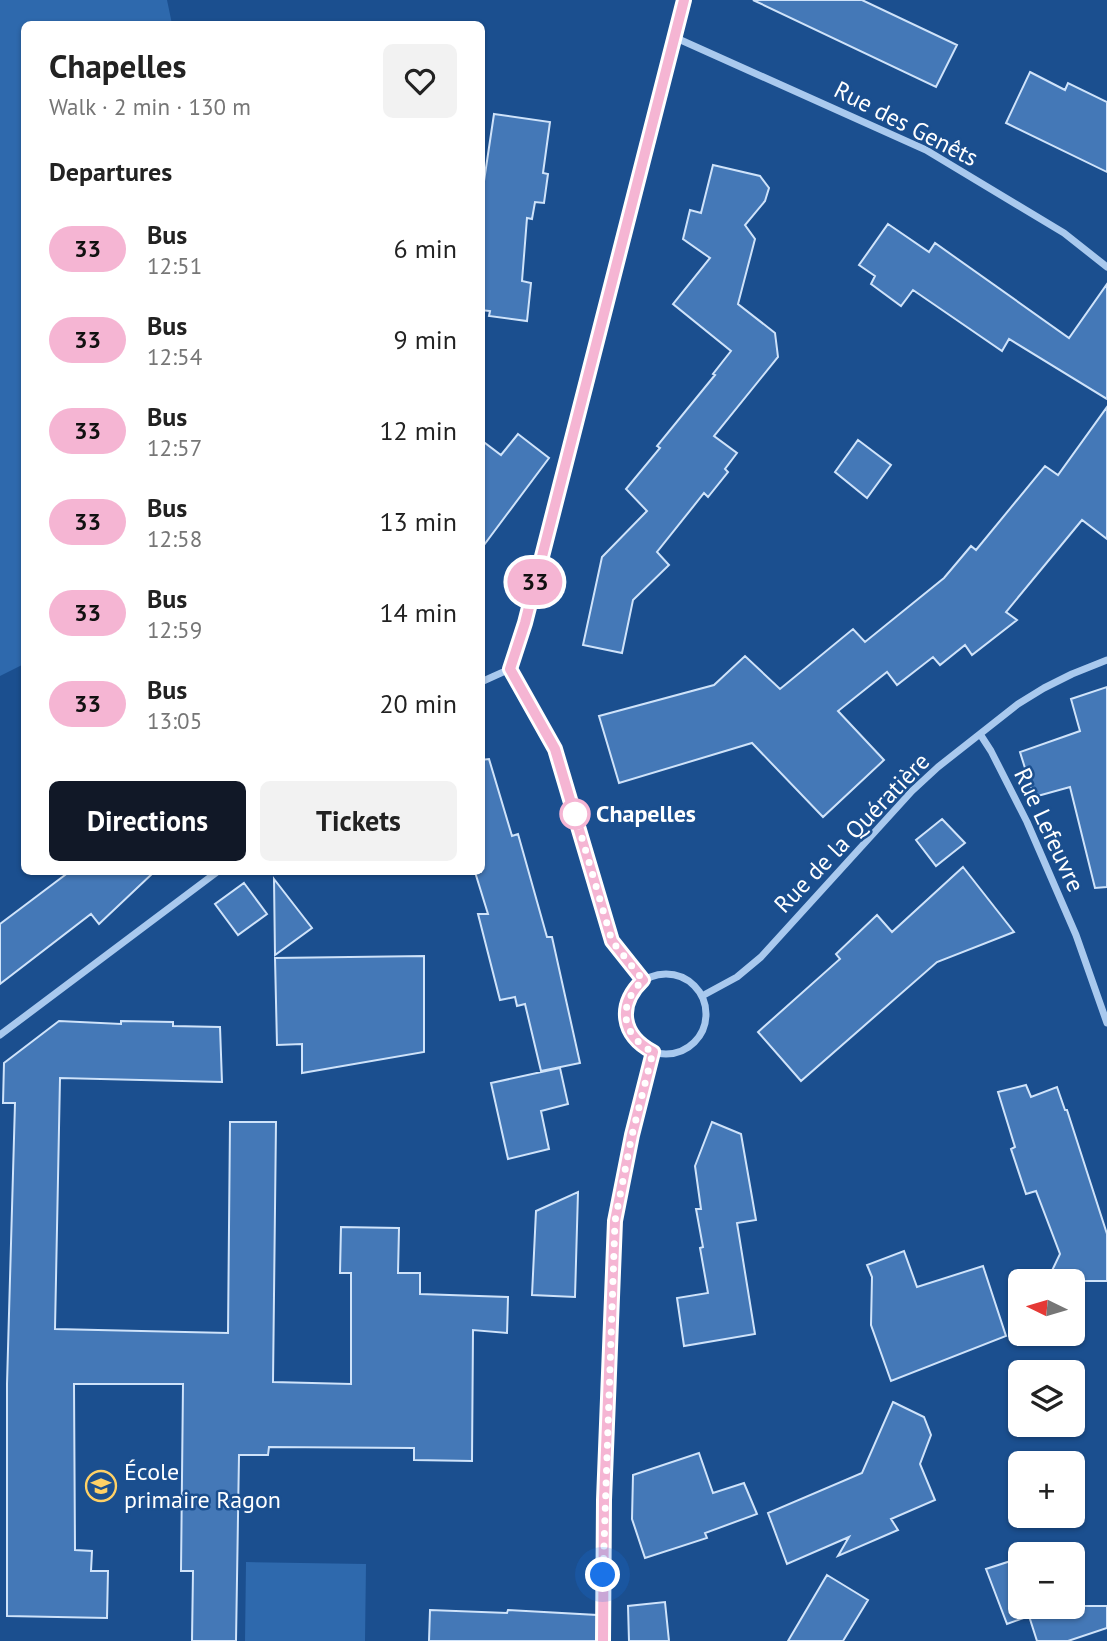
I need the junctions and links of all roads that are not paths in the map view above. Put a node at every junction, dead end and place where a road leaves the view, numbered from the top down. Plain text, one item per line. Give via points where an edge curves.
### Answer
1 (684, 0) edge
2 (674, 37) junction
3 (1107, 267) edge
4 (1107, 660) edge
5 (510, 669) junction
6 (485, 680) edge
7 (980, 734) junction
8 (212, 875) edge
9 (643, 980) junction
10 (702, 996) junction
11 (1104, 1002) edge
12 (1107, 1023) edge
13 (0, 1035) edge
14 (653, 1052) junction
15 (603, 1641) edge

1 - 2 street
2 - 3 street, Rue des Genêts via 926,150 1064,233
2 - 5 street
4 - 7 street, Rue de la Quératière via 1044,688
5 - 6 street
5 - 9 street via 555,749 612,941
7 - 10 street, Rue de la Quératière via 912,791 761,957
7 - 11 street, Rue Lefeuvre via 1032,834
8 - 13 street
9 - 10 street via 655,975 682,977
9 - 14 street via 634,989 625,1013 633,1037
10 - 14 street via 705,1022 700,1035 680,1051
11 - 12 street, Rue Lefeuvre
14 - 15 street via 615,1221

